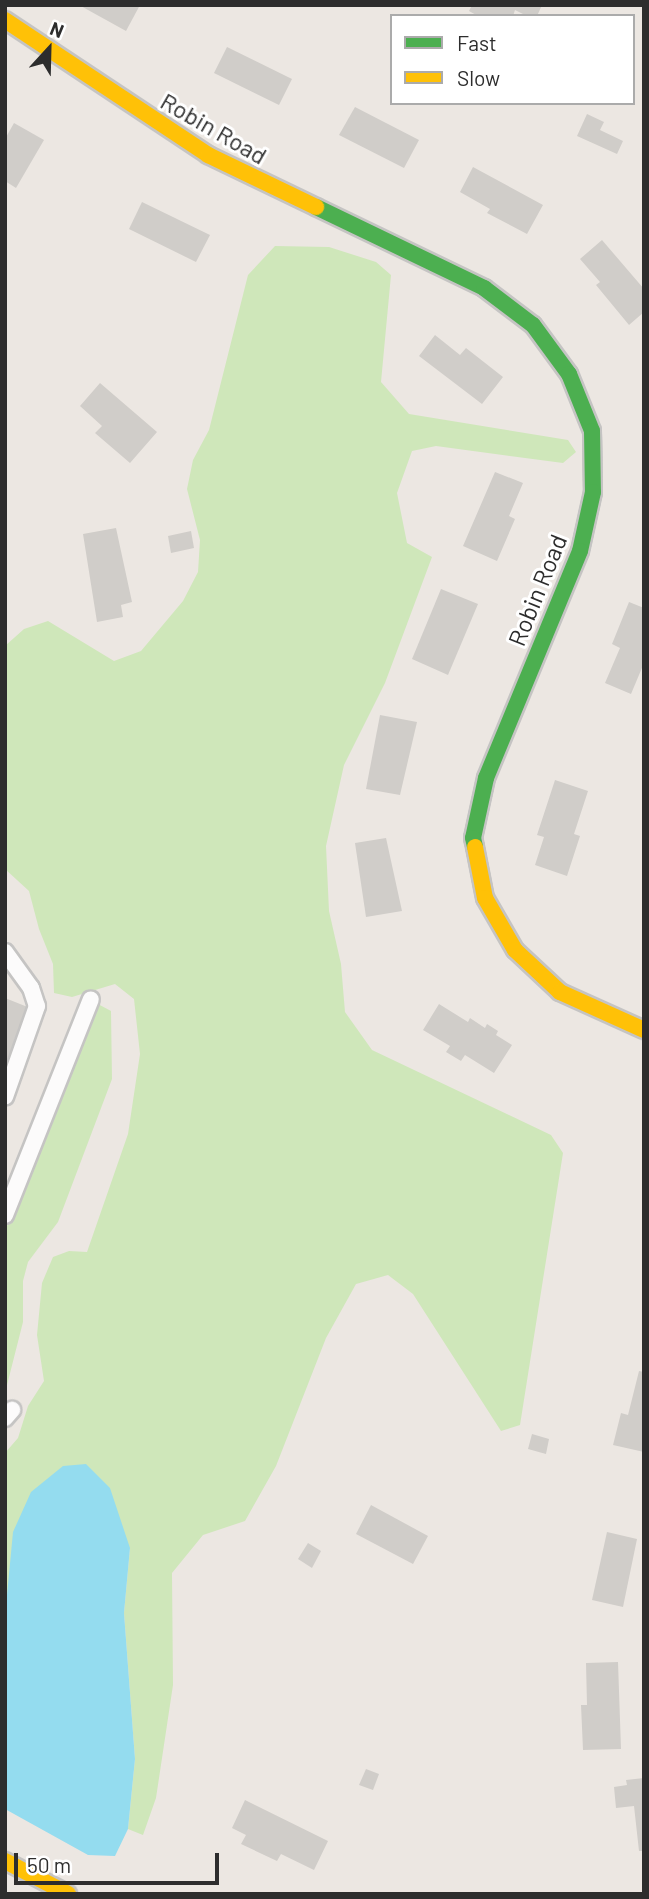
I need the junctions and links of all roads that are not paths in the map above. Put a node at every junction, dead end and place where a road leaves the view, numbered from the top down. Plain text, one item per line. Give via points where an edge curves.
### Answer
1 (5, 20) edge
2 (5, 952) edge
3 (92, 999) dead end
4 (644, 1030) edge
5 (5, 1097) edge
6 (5, 1215) edge
7 (5, 1861) edge
8 (68, 1894) edge

1 - 4 street, Robin Road via 208,155 484,288 533,325 569,374 592,431 593,492 580,551 486,778 473,838 485,898 515,950 561,992
2 - 5 lane via 32,988 37,1006
3 - 6 lane
7 - 8 street

